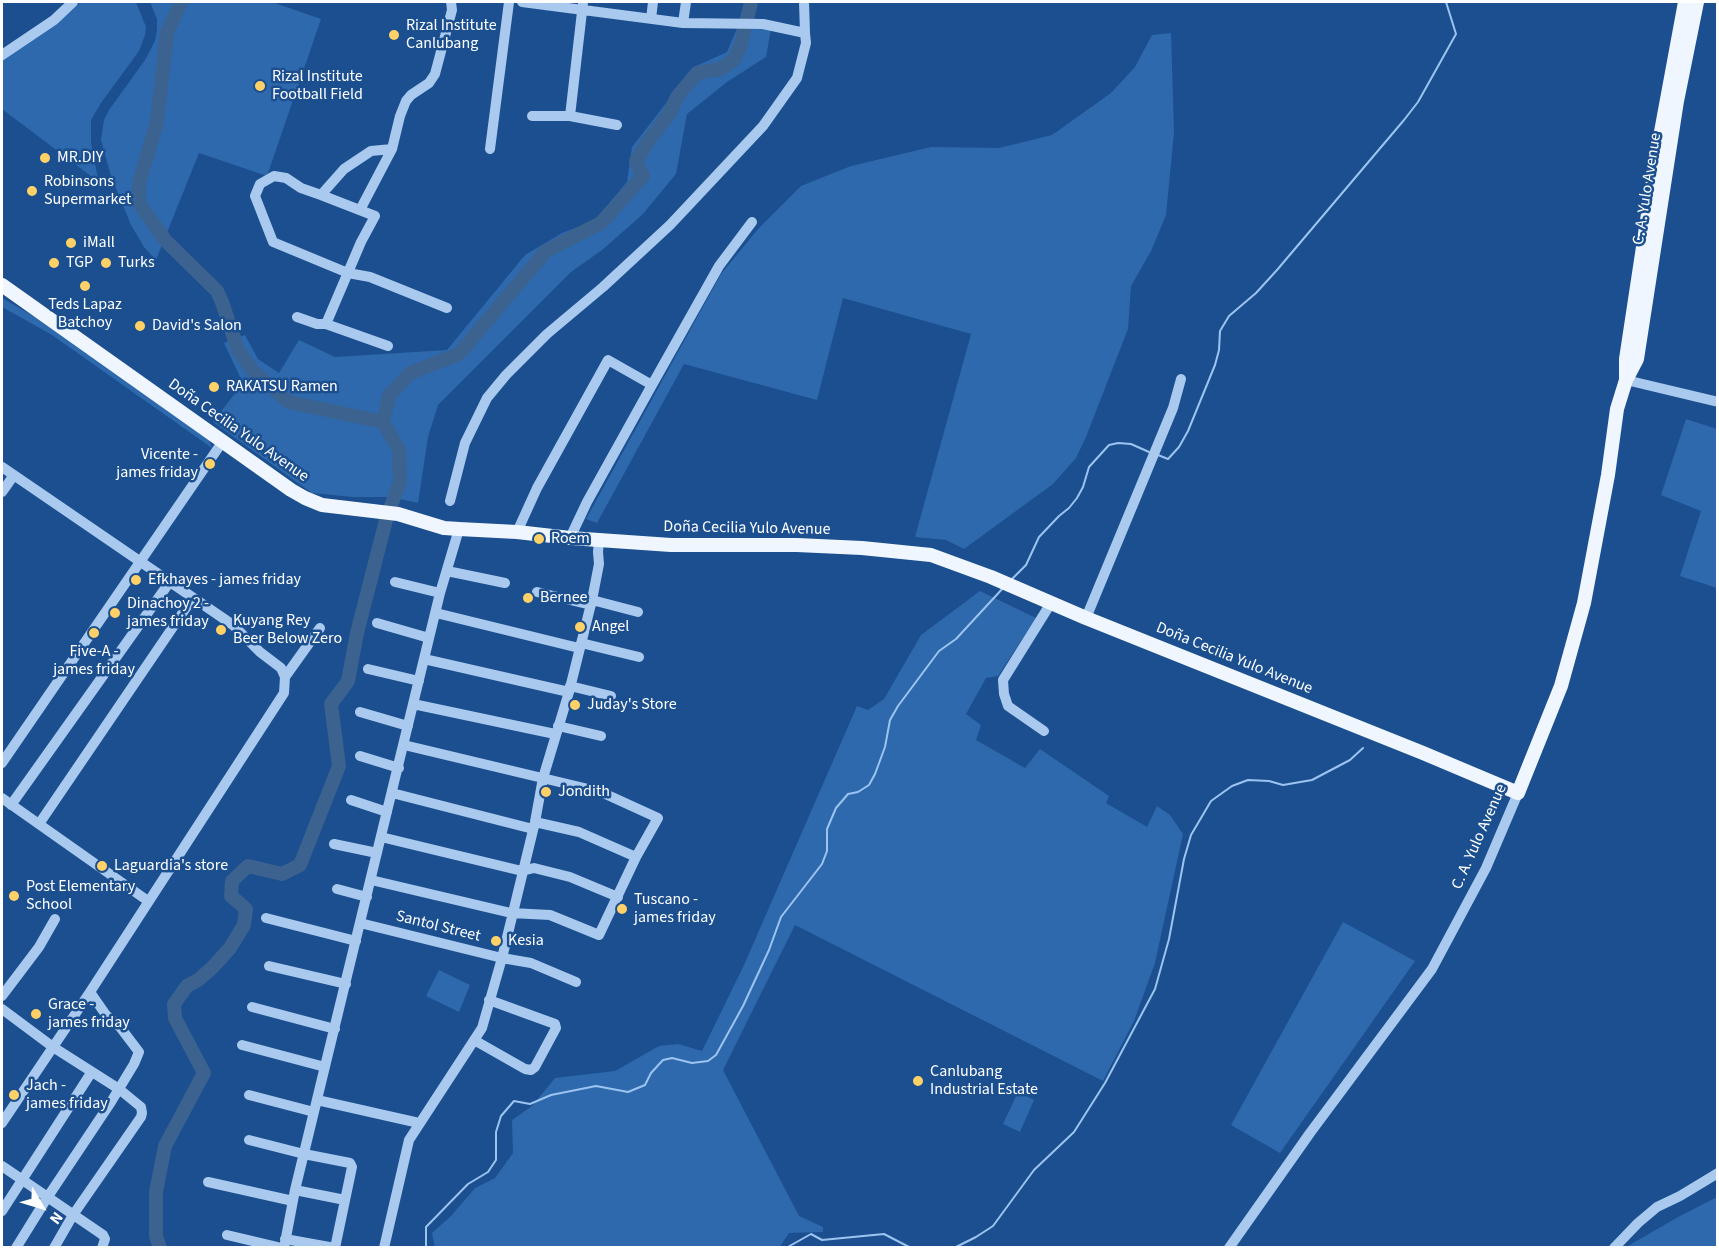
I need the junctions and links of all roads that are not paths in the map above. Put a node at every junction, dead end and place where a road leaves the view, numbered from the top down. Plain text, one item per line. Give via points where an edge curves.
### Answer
1 (73, 2) edge
2 (452, 2) edge
3 (509, 2) edge
4 (522, 2) edge
5 (653, 2) edge
6 (686, 2) edge
7 (804, 2) edge
8 (1685, 2) edge
9 (1697, 2) edge
10 (583, 5) edge
11 (651, 19) junction
12 (683, 23) junction
13 (805, 33) junction
14 (2, 56) edge
15 (532, 116) dead end
16 (570, 116) junction
17 (617, 125) dead end
18 (392, 149) junction
19 (489, 149) dead end
20 (321, 195) junction
21 (360, 210) junction
22 (752, 222) dead end
23 (348, 273) junction
24 (2, 285) edge
25 (447, 308) dead end
26 (297, 317) dead end
27 (326, 324) junction
28 (388, 346) dead end
29 (1181, 380) dead end
30 (1626, 380) junction
31 (652, 385) junction
32 (1718, 402) edge
33 (223, 441) junction
34 (2, 467) edge
35 (14, 475) junction
36 (2, 492) edge
37 (450, 501) dead end
38 (459, 529) junction
39 (517, 532) junction
40 (570, 538) junction
41 (603, 540) junction
42 (140, 563) junction
43 (447, 571) junction
44 (395, 582) dead end
45 (169, 583) junction
46 (504, 583) dead end
47 (537, 592) dead end
48 (440, 593) junction
49 (192, 599) junction
50 (591, 603) junction
51 (1051, 603) junction
52 (638, 612) dead end
53 (436, 613) junction
54 (1086, 618) junction
55 (377, 623) dead end
56 (320, 628) dead end
57 (429, 638) junction
58 (580, 645) junction
59 (639, 657) dead end
60 (424, 659) junction
61 (368, 669) dead end
62 (285, 677) junction
63 (419, 681) junction
64 (569, 689) junction
65 (611, 696) dead end
66 (413, 704) junction
67 (360, 712) dead end
68 (408, 726) junction
69 (556, 730) junction
70 (1044, 732) dead end
71 (601, 736) dead end
72 (404, 745) junction
73 (360, 756) dead end
74 (2, 763) edge
75 (399, 768) junction
76 (543, 778) junction
77 (392, 793) junction
78 (1518, 794) junction
79 (351, 800) dead end
80 (6, 802) edge
81 (387, 812) junction
82 (39, 824) junction
83 (534, 825) junction
84 (381, 837) junction
85 (334, 844) dead end
86 (377, 853) junction
87 (636, 857) junction
88 (522, 871) junction
89 (371, 880) junction
90 (337, 889) dead end
91 (367, 897) junction
92 (618, 897) junction
93 (148, 901) junction
94 (511, 913) junction
95 (266, 918) dead end
96 (55, 919) dead end
97 (360, 923) junction
98 (356, 941) junction
99 (502, 958) junction
100 (269, 966) dead end
101 (576, 982) dead end
102 (346, 984) junction
103 (90, 992) junction
104 (2, 996) edge
105 (489, 1000) junction
106 (252, 1007) dead end
107 (2, 1009) edge
108 (335, 1029) junction
109 (474, 1040) junction
110 (242, 1045) dead end
111 (53, 1047) junction
112 (325, 1066) junction
113 (92, 1073) junction
114 (118, 1089) junction
115 (249, 1095) dead end
116 (317, 1100) junction
117 (314, 1112) junction
118 (2, 1123) edge
119 (419, 1123) junction
120 (249, 1140) dead end
121 (304, 1154) junction
122 (2, 1166) edge
123 (1718, 1173) edge
124 (23, 1179) junction
125 (208, 1182) dead end
126 (294, 1196) junction
127 (47, 1198) junction
128 (345, 1200) junction
129 (2, 1211) edge
130 (73, 1215) junction
131 (227, 1235) dead end
132 (284, 1245) edge
133 (22, 1246) edge
134 (54, 1248) edge
135 (102, 1248) edge
136 (335, 1248) edge
137 (384, 1248) edge
138 (1229, 1248) edge
139 (1614, 1248) edge

1 - 14 street
2 - 18 street via 435,74 406,101
3 - 19 street
4 - 10 street
5 - 11 street
6 - 12 street
7 - 13 street
8 - 30 main road, C. A. Yulo Avenue via 1658,148
9 - 30 main road, C. A. Yulo Avenue via 1677,101 1637,359
10 - 11 street
10 - 16 street
11 - 12 street
12 - 13 street via 741,22
13 - 37 street via 797,78 763,126 670,225 547,334 487,398 465,443
15 - 16 street
16 - 17 street
18 - 20 street via 371,151 344,168
18 - 21 street
20 - 21 street
20 - 23 street via 274,176 260,184 255,196 273,242
21 - 23 street via 375,216
22 - 31 street via 718,266
23 - 25 street via 370,277
23 - 27 street
24 - 33 main road, Doña Cecilia Yulo Avenue
26 - 27 street
27 - 28 street
29 - 54 street
30 - 32 street
30 - 78 main road, C. A. Yulo Avenue via 1617,409 1584,603 1561,686
31 - 39 street via 608,360 547,468
31 - 40 street
33 - 38 main road, Doña Cecilia Yulo Avenue via 305,498 334,508 398,514
33 - 42 street
34 - 35 street
35 - 36 street
35 - 42 street
38 - 39 main road, Doña Cecilia Yulo Avenue
38 - 43 street
39 - 40 main road, Doña Cecilia Yulo Avenue
40 - 41 main road, Doña Cecilia Yulo Avenue
41 - 50 street via 606,552 599,564
41 - 51 main road, Doña Cecilia Yulo Avenue via 671,545 797,545 931,555
42 - 45 street
42 - 74 street
43 - 46 street
43 - 48 street
44 - 48 street
45 - 49 street
45 - 80 street
47 - 50 street
48 - 53 street
49 - 62 street via 233,625
49 - 82 street
50 - 52 street
50 - 58 street
51 - 54 main road, Doña Cecilia Yulo Avenue
51 - 70 street via 1003,680 1008,706
53 - 57 street
53 - 58 street
54 - 78 main road, Doña Cecilia Yulo Avenue
55 - 57 street
56 - 62 street
57 - 60 street
58 - 59 street
58 - 64 street
60 - 63 street
60 - 64 street
61 - 63 street
62 - 93 street via 284,693
63 - 66 street
64 - 65 street
64 - 69 street
66 - 68 street
66 - 69 street
67 - 68 street
68 - 72 street
69 - 71 street
69 - 76 street
72 - 75 street
72 - 76 street
73 - 75 street
75 - 77 street
76 - 83 street
76 - 87 street via 601,792 658,818
77 - 81 street
77 - 83 street
78 - 138 street, C. A. Yulo Avenue via 1486,868 1432,969
79 - 81 street
80 - 82 street
81 - 84 street
82 - 93 street
83 - 87 street via 579,832
83 - 88 street
84 - 86 street
84 - 88 street
85 - 86 street
86 - 89 street
87 - 92 street
88 - 92 street via 534,868 570,877
88 - 94 street
89 - 91 street
89 - 94 street
90 - 91 street
91 - 97 street
92 - 94 street via 599,935 550,915
93 - 103 street
94 - 99 street
95 - 98 street
96 - 104 street
97 - 98 street
97 - 99 street, Santol Street
98 - 102 street
99 - 101 street, Santol Street via 531,963
99 - 105 street
100 - 102 street
102 - 108 street
103 - 111 street
103 - 114 street via 139,1052
105 - 109 street via 482,1028
105 - 109 street via 555,1024 556,1028 531,1070
106 - 108 street
107 - 111 street
108 - 112 street
109 - 119 street
110 - 112 street
111 - 113 street
111 - 118 street
112 - 116 street
113 - 114 street
113 - 124 street
114 - 127 street
114 - 130 street via 141,1107 141,1117
115 - 117 street
116 - 117 street
116 - 119 street
117 - 121 street
119 - 137 street via 410,1140
120 - 121 street
121 - 126 street
121 - 128 street via 350,1163
122 - 124 street
123 - 139 street via 1658,1207
124 - 127 street
124 - 129 street
125 - 126 street
126 - 128 street
126 - 132 street
127 - 130 street
127 - 133 street
128 - 136 street
130 - 134 street
130 - 135 street via 103,1235
131 - 132 street
132 - 136 street

